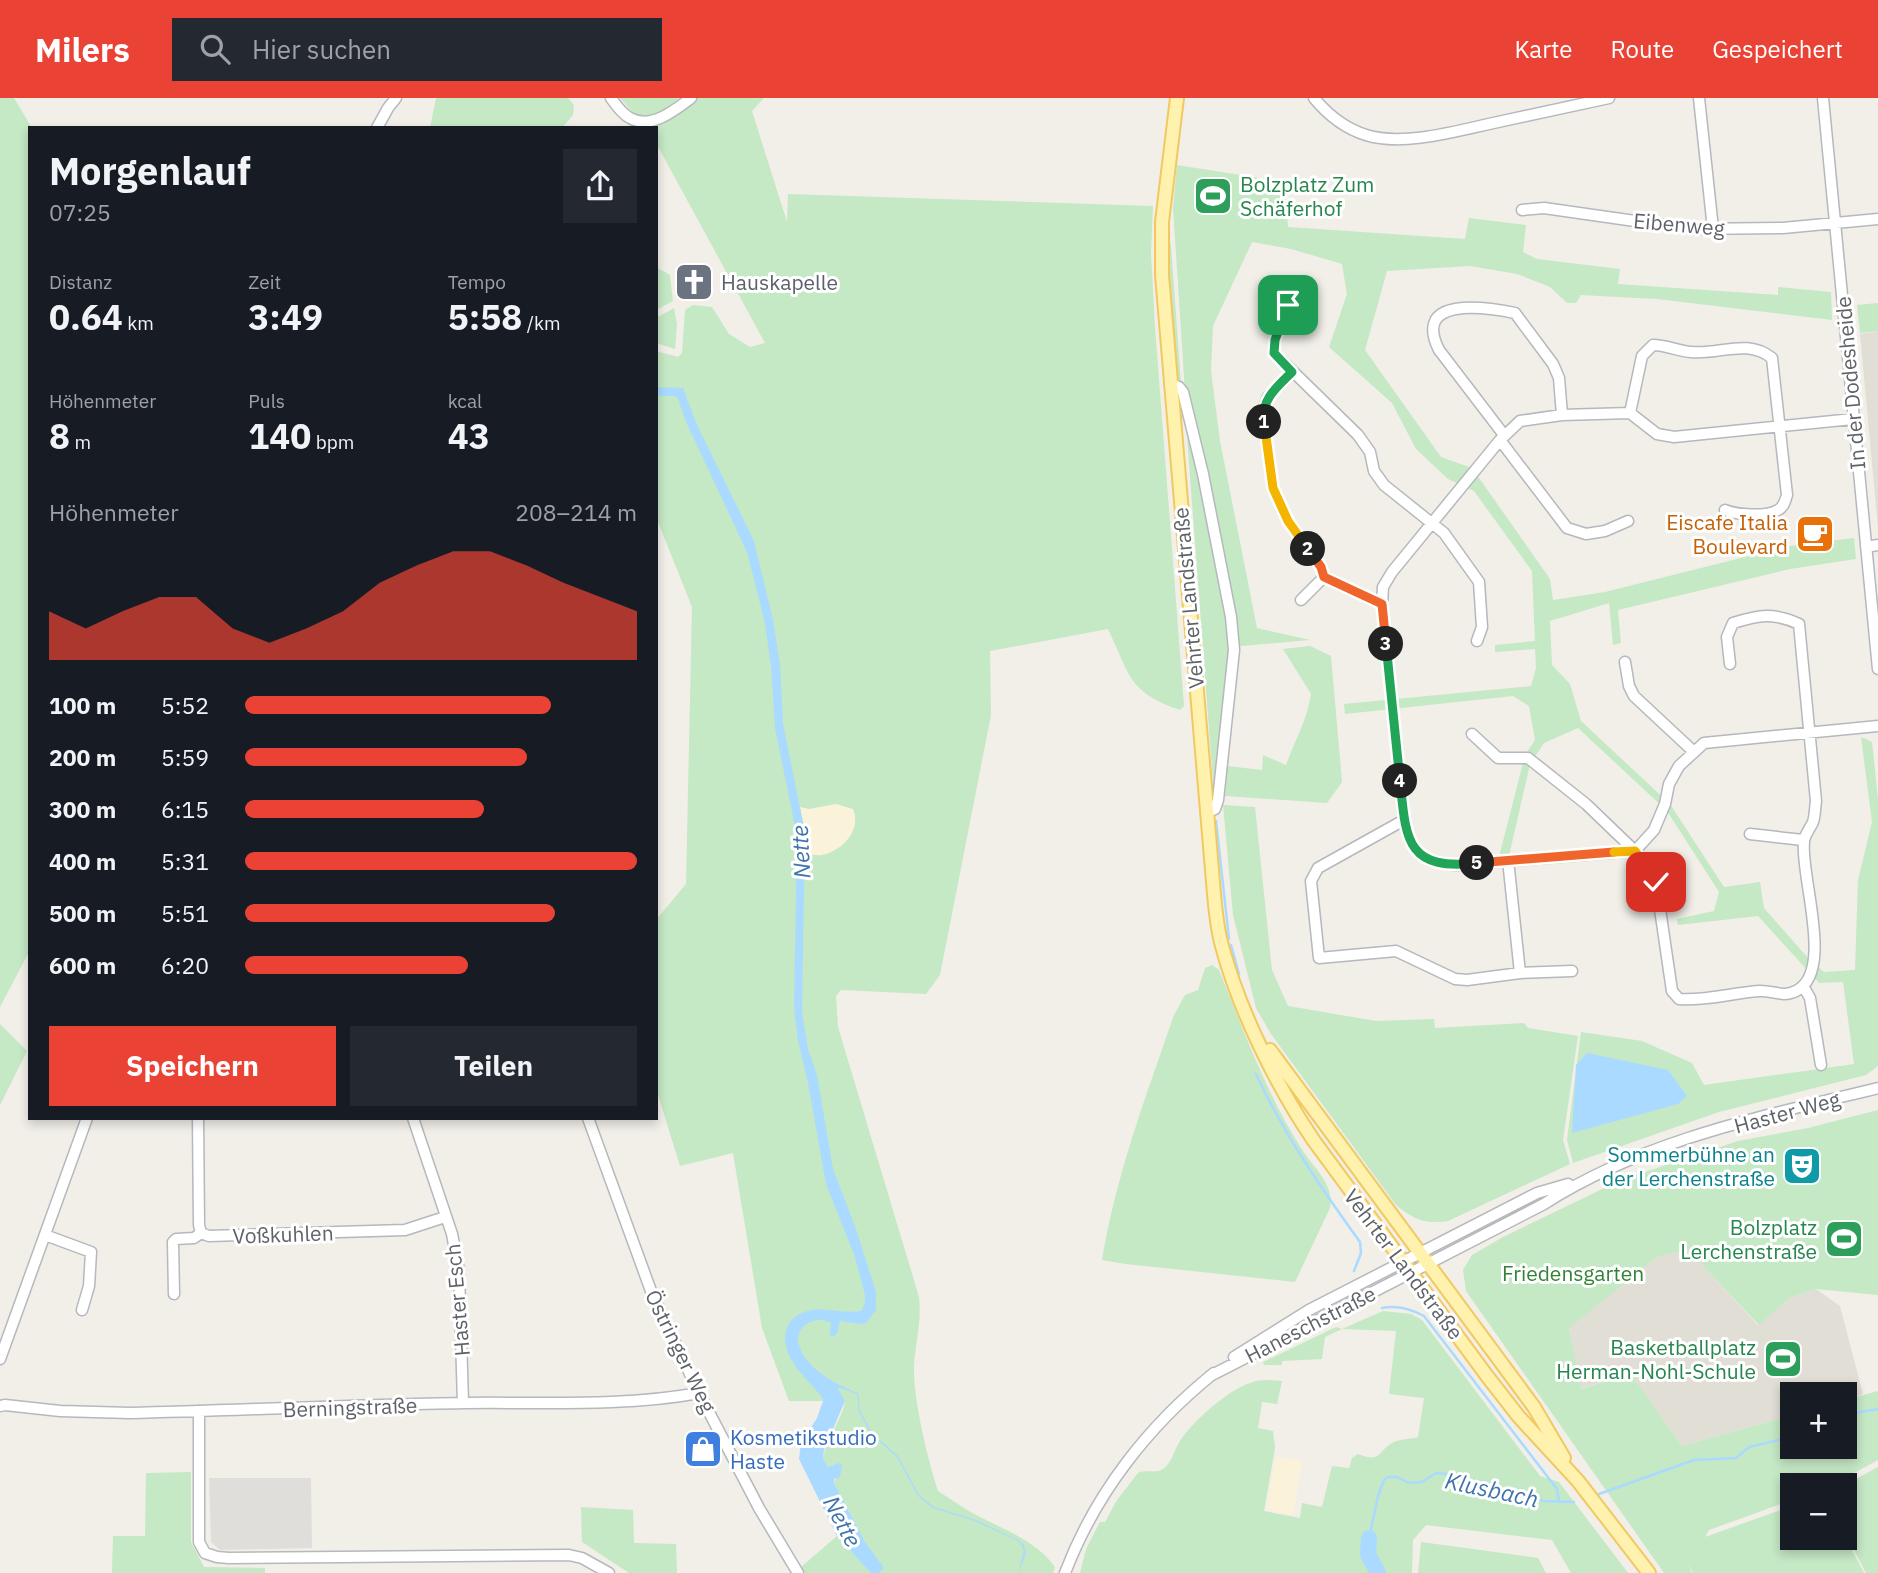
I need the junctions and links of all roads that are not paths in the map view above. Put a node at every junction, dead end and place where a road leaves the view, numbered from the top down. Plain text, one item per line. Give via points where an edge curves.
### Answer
1 (396, 98) edge
2 (611, 98) edge
3 (691, 98) edge
4 (1177, 98) edge
5 (1314, 98) edge
6 (1609, 98) edge
7 (1699, 98) edge
8 (1823, 98) edge
9 (378, 126) edge
10 (1522, 210) dead end
11 (1878, 219) edge
12 (1836, 222) junction
13 (1713, 229) junction
14 (1288, 305) dead end
15 (1292, 372) junction
16 (1170, 384) junction
17 (1630, 413) junction
18 (1562, 415) junction
19 (1853, 419) junction
20 (1780, 425) junction
21 (1502, 437) junction
22 (1725, 510) dead end
23 (1628, 521) dead end
24 (1432, 524) junction
25 (1878, 545) edge
26 (1866, 547) junction
27 (1324, 577) junction
28 (1301, 600) dead end
29 (1382, 604) junction
30 (1477, 641) dead end
31 (1625, 662) dead end
32 (1730, 664) dead end
33 (1878, 669) edge
34 (1878, 726) edge
35 (1811, 733) junction
36 (1472, 734) dead end
37 (1693, 751) junction
38 (1206, 812) junction
39 (1404, 820) junction
40 (1750, 834) dead end
41 (1803, 840) junction
42 (1635, 851) junction
43 (1508, 860) junction
44 (1572, 971) dead end
45 (1520, 973) junction
46 (1803, 986) junction
47 (1255, 1030) junction
48 (1821, 1065) dead end
49 (1878, 1088) edge
50 (86, 1120) edge
51 (198, 1120) edge
52 (414, 1120) edge
53 (589, 1120) edge
54 (1578, 1181) junction
55 (445, 1217) junction
56 (201, 1233) junction
57 (46, 1236) junction
58 (1419, 1253) junction
59 (1402, 1262) junction
60 (1428, 1264) junction
61 (1411, 1273) junction
62 (174, 1294) dead end
63 (82, 1310) dead end
64 (0, 1359) edge
65 (1210, 1376) junction
66 (699, 1393) junction
67 (463, 1403) junction
68 (0, 1406) edge
69 (199, 1411) junction
70 (1578, 1481) junction
71 (609, 1573) edge
72 (798, 1573) edge
73 (1065, 1573) edge
74 (1649, 1573) edge

1 - 9 street
2 - 3 street via 626,116 638,121 659,119
4 - 16 main road, Vehrter Landstraße via 1162,222 1161,275
5 - 6 street via 1354,130 1389,139 1461,130
7 - 13 street
8 - 12 street, In der Dodesheide
10 - 13 street, Eibenweg via 1544,208
11 - 12 street, Eibenweg
12 - 13 street, Eibenweg
12 - 19 street, In der Dodesheide
14 - 15 street via 1274,353
15 - 24 street via 1358,435 1384,485
15 - 27 street via 1268,397 1262,412 1273,488
16 - 38 main road, Vehrter Landstraße
16 - 38 street, Vehrter Landstraße via 1183,392 1223,568 1234,650 1218,800 1215,809
17 - 18 street
17 - 20 street via 1657,433 1674,437
17 - 20 street via 1642,355 1653,345 1690,352 1751,347 1772,358
18 - 21 street via 1520,421
18 - 21 street via 1553,364 1515,313 1488,307 1448,309 1438,317 1433,338
19 - 20 street
19 - 26 street, In der Dodesheide
20 - 22 street via 1784,504 1771,512
21 - 23 street via 1567,528 1586,534
21 - 24 street
24 - 29 street via 1383,586
24 - 30 street via 1444,533 1479,582 1482,627
25 - 26 street
26 - 33 street, In der Dodesheide
27 - 28 street
27 - 29 street
29 - 39 street
31 - 37 street via 1634,696
32 - 35 street via 1727,637 1733,623 1763,614 1799,624
34 - 35 street
35 - 37 street via 1704,743
35 - 41 street via 1816,801 1814,821
36 - 42 street via 1498,758 1528,758
37 - 42 street via 1669,784 1654,830
38 - 47 main road, Vehrter Landstraße via 1222,946
39 - 43 street via 1415,848 1436,864
39 - 45 street via 1318,868 1311,881 1319,958 1396,951 1455,979
40 - 41 street
41 - 46 street via 1814,938 1813,967
42 - 43 street
42 - 46 street via 1656,882 1672,991 1679,999 1762,990 1782,995
43 - 45 street
44 - 45 street
46 - 48 street via 1810,998
47 - 58 main road, Vehrter Landstraße
47 - 59 main road, Vehrter Landstraße via 1294,1112
49 - 54 street, Haster Weg via 1667,1145
50 - 57 street
51 - 56 street
52 - 55 street, Haster Esch
53 - 66 street, Östringer Weg via 651,1291
54 - 58 street, Haster Weg via 1537,1193
54 - 60 street, Haster Weg via 1544,1204
55 - 56 street, Voßkuhlen via 405,1230
55 - 67 street, Haster Esch via 459,1271
56 - 62 street, Voßkuhlen via 173,1242
57 - 63 street via 91,1252
57 - 64 street
58 - 59 street, Haster Weg
58 - 60 main road, Vehrter Landstraße
59 - 61 main road, Vehrter Landstraße
59 - 65 street, Haneschstraße via 1309,1310 1238,1353
60 - 61 street, Haster Weg
60 - 70 main road, Vehrter Landstraße via 1534,1406
61 - 65 street, Haneschstraße
61 - 70 main road, Vehrter Landstraße via 1519,1417
65 - 73 street, Haneschstraße via 1127,1461 1093,1512
66 - 67 street, Berningstraße via 584,1404
66 - 72 street, Östringer Weg
67 - 69 street, Berningstraße
68 - 69 street, Berningstraße via 90,1413
69 - 71 street via 199,1542 205,1553 229,1558 559,1554 582,1558
70 - 74 main road, Vehrter Landstraße

